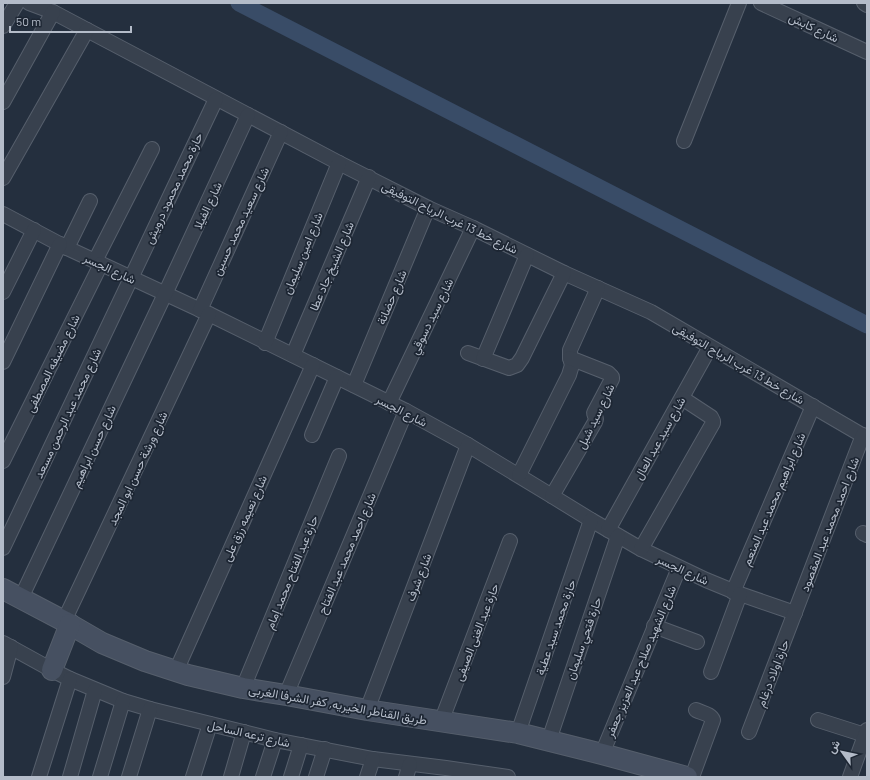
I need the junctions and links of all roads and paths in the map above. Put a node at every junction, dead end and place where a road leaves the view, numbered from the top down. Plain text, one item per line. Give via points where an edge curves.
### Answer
1 (17, 3) edge
2 (29, 3) edge
3 (740, 3) edge
4 (761, 3) edge
5 (864, 3) edge
6 (867, 5) edge
7 (53, 12) junction
8 (3, 26) edge
9 (86, 30) junction
10 (867, 52) edge
11 (216, 98) junction
12 (3, 102) edge
13 (248, 115) junction
14 (281, 132) junction
15 (684, 141) dead end
16 (152, 149) dead end
17 (339, 163) junction
18 (369, 177) junction
19 (3, 178) edge
20 (90, 201) dead end
21 (428, 208) junction
22 (3, 214) edge
23 (474, 228) junction
24 (34, 230) junction
25 (63, 246) junction
26 (527, 255) junction
27 (98, 262) junction
28 (564, 272) junction
29 (131, 278) junction
30 (598, 288) junction
31 (3, 292) edge
32 (165, 294) junction
33 (204, 312) junction
34 (265, 343) junction
35 (710, 347) junction
36 (468, 353) dead end
37 (293, 356) junction
38 (570, 358) junction
39 (483, 359) junction
40 (3, 362) edge
41 (312, 365) junction
42 (337, 377) junction
43 (354, 385) junction
44 (682, 398) junction
45 (389, 403) junction
46 (813, 406) junction
47 (406, 411) junction
48 (312, 435) dead end
49 (865, 437) edge
50 (468, 445) junction
51 (339, 456) dead end
52 (3, 462) edge
53 (518, 475) junction
54 (552, 496) junction
55 (591, 520) junction
56 (613, 533) junction
57 (510, 541) dead end
58 (3, 548) edge
59 (641, 549) junction
60 (679, 568) junction
61 (3, 589) edge
62 (737, 593) junction
63 (21, 598) junction
64 (795, 613) junction
65 (67, 623) junction
66 (654, 626) junction
67 (698, 642) dead end
68 (7, 645) edge
69 (52, 670) junction
70 (176, 671) junction
71 (711, 672) dead end
72 (3, 677) edge
73 (70, 679) junction
74 (243, 688) junction
75 (95, 690) junction
76 (286, 695) junction
77 (122, 701) junction
78 (150, 710) junction
79 (367, 710) junction
80 (696, 710) dead end
81 (818, 720) dead end
82 (441, 722) junction
83 (210, 724) junction
84 (244, 732) junction
85 (749, 732) dead end
86 (866, 732) edge
87 (518, 734) junction
88 (275, 740) junction
89 (549, 740) junction
90 (301, 745) junction
91 (325, 749) junction
92 (602, 754) junction
93 (373, 759) junction
94 (408, 770) edge
95 (444, 772) edge
96 (481, 775) edge
97 (39, 777) edge
98 (70, 777) edge
99 (100, 777) edge
100 (129, 777) edge
101 (194, 777) edge
102 (231, 777) edge
103 (263, 777) edge
104 (291, 777) edge
105 (316, 777) edge
106 (367, 777) edge
107 (507, 777) edge
108 (687, 777) edge
109 (692, 777) edge
110 (850, 777) edge

1 - 8 street
2 - 7 street, شارع خط 13 غرب الرياح التوفيقى
3 - 15 street
4 - 10 street, شارع كابش
5 - 6 street
7 - 9 street, شارع خط 13 غرب الرياح التوفيقى
7 - 12 street
9 - 11 street, شارع خط 13 غرب الرياح التوفيقى
9 - 19 street
11 - 13 street, شارع خط 13 غرب الرياح التوفيقى
11 - 29 street, حارة محمد محمود درويش
13 - 14 street, شارع خط 13 غرب الرياح التوفيقى
13 - 32 street, شارع الفيلا
14 - 17 street, شارع خط 13 غرب الرياح التوفيقى
14 - 33 street, شارع سعيد محمد حسين
16 - 27 street, شارع مضيفه المصطفى
17 - 18 street, شارع خط 13 غرب الرياح التوفيقى
17 - 34 street, شارع امين سليمان
18 - 21 street, شارع خط 13 غرب الرياح التوفيقى
18 - 37 street, شارع الشيخ جاد عطا
20 - 25 street
21 - 23 street, شارع خط 13 غرب الرياح التوفيقى
21 - 43 street, شارع حضانة
22 - 24 street, شارع الجسر
23 - 26 street, شارع خط 13 غرب الرياح التوفيقى
23 - 45 street, شارع سيد دسوقي
24 - 25 street, شارع الجسر
24 - 31 street
25 - 27 street, شارع الجسر
25 - 40 street
26 - 28 street, شارع خط 13 غرب الرياح التوفيقى
26 - 39 street
27 - 29 street, شارع الجسر
27 - 52 street, شارع مضيفه المصطفى
28 - 30 street, شارع خط 13 غرب الرياح التوفيقى
28 - 39 street via 520,362 509,368
29 - 32 street, شارع الجسر
29 - 58 street, شارع محمد عبد الرحمن مسعد
30 - 35 street, شارع خط 13 غرب الرياح التوفيقى via 651,312
30 - 38 street via 570,350
32 - 33 street, شارع الجسر
32 - 63 street, شارع حسن ابراهيم
33 - 34 street, شارع الجسر
33 - 65 street, شارع ورشة حسن ابو المجد
34 - 37 street, شارع الجسر
35 - 44 street, شارع سيد عبد العال
35 - 46 street, شارع خط 13 غرب الرياح التوفيقى
36 - 39 street
37 - 41 street, شارع الجسر
38 - 53 street via 572,365 569,375
38 - 54 street, شارع سيد شبل via 608,373 612,379 594,413 595,422
41 - 42 street, شارع الجسر
41 - 70 street, شارع نعيمه رزق على
42 - 43 street, شارع الجسر
42 - 48 street
43 - 45 street, شارع الجسر
44 - 56 street, شارع سيد عبد العال
44 - 59 street via 711,417 713,423
45 - 47 street, شارع الجسر
46 - 49 street, شارع خط 13 غرب الرياح التوفيقى
46 - 62 street, شارع ابراهيم محمد عبد المنعم
47 - 50 street, شارع الجسر
47 - 76 street, شارع احمد محمد عبد الفتاح
49 - 64 street, شارع احمد محمد عبد المقصود
50 - 53 street, شارع الجسر
50 - 79 street, شارع شرف
51 - 74 street, حارة عبد الفتاح محمد إمام
53 - 54 street, شارع الجسر
54 - 55 street, شارع الجسر
55 - 56 street, شارع الجسر
55 - 87 street, حارة محمد سيد عطية
56 - 59 street, شارع الجسر
56 - 89 street, حارة فتحي سليمان
57 - 82 street, حارة عبد الغنى الصيفى
59 - 60 street, شارع الجسر
60 - 62 street, شارع الجسر
60 - 66 street, شارع الشهيد صلاح عبد العزيز جعفر
61 - 63 street, طريق القناطر الخيريه, كفر الشرفا الغربى
62 - 64 street, شارع الجسر
62 - 71 street, شارع ابراهيم محمد عبد المنعم
63 - 65 street, طريق القناطر الخيريه, كفر الشرفا الغربى
64 - 85 street, حارة اولاد درغام
65 - 69 street
65 - 70 street, طريق القناطر الخيريه, كفر الشرفا الغربى via 102,643
66 - 67 street
66 - 92 street, شارع الشهيد صلاح عبد العزيز جعفر
68 - 69 street, شارع ترعه الساحل
68 - 72 street
69 - 73 street, شارع ترعه الساحل
70 - 74 street, طريق القناطر الخيريه, كفر الشرفا الغربى
73 - 75 street, شارع ترعه الساحل
73 - 97 street
74 - 76 street, طريق القناطر الخيريه, كفر الشرفا الغربى
75 - 77 street, شارع ترعه الساحل
75 - 98 street
76 - 79 street, طريق القناطر الخيريه, كفر الشرفا الغربى
77 - 78 street, شارع ترعه الساحل
77 - 99 street
78 - 83 street, شارع ترعه الساحل
78 - 100 street
79 - 82 street, طريق القناطر الخيريه, كفر الشرفا الغربى
80 - 109 street via 710,715 713,720
81 - 86 street
82 - 87 street, طريق القناطر الخيريه, كفر الشرفا الغربى
83 - 84 street, شارع ترعه الساحل
83 - 101 street
84 - 88 street, شارع ترعه الساحل
84 - 102 street
86 - 110 street
87 - 89 street, طريق القناطر الخيريه, كفر الشرفا الغربى
88 - 90 street, شارع ترعه الساحل
88 - 103 street
89 - 92 street, طريق القناطر الخيريه, كفر الشرفا الغربى
90 - 91 street, شارع ترعه الساحل
90 - 104 street
91 - 93 street, شارع ترعه الساحل
91 - 105 street
92 - 108 street, طريق القناطر الخيريه, كفر الشرفا الغربى
93 - 94 street, شارع ترعه الساحل
93 - 106 street
94 - 95 street, شارع ترعه الساحل
95 - 96 street, شارع ترعه الساحل
96 - 107 street, شارع ترعه الساحل

